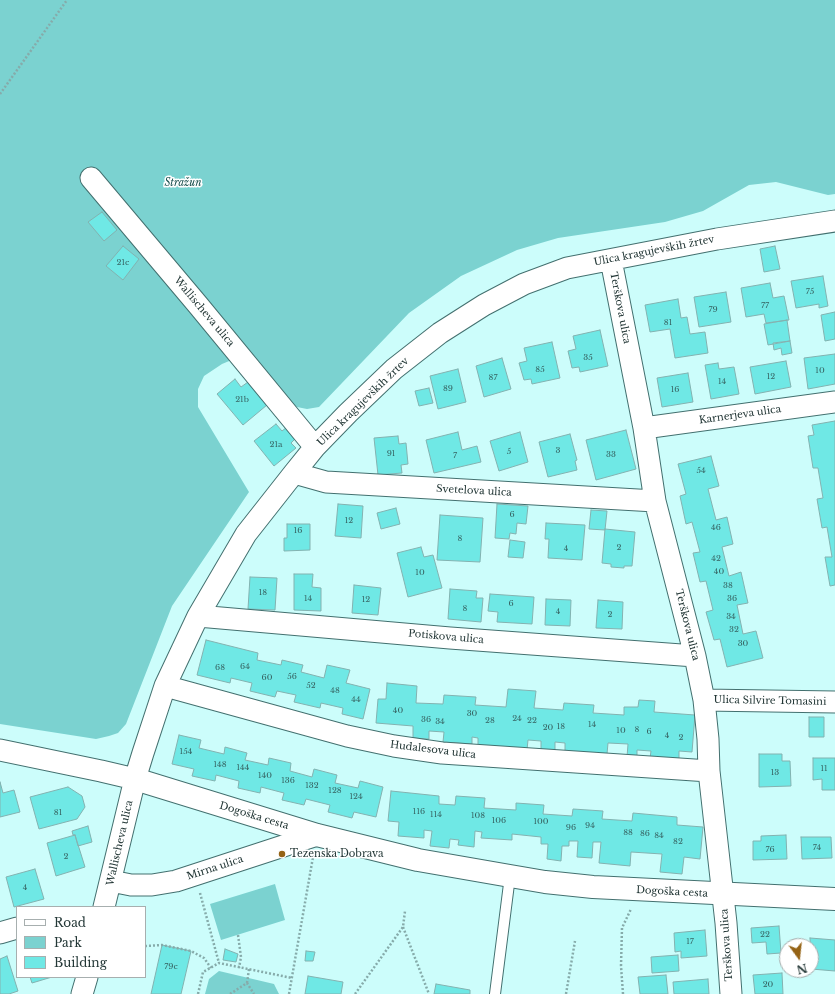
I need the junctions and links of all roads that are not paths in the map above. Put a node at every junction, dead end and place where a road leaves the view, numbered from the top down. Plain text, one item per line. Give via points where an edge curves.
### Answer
1 (91, 178) dead end
2 (835, 221) edge
3 (611, 260) junction
4 (835, 402) edge
5 (644, 428) junction
6 (316, 447) junction
7 (294, 473) junction
8 (656, 501) junction
9 (198, 616) junction
10 (695, 656) junction
11 (165, 686) junction
12 (704, 700) junction
13 (835, 702) edge
14 (0, 750) edge
15 (709, 771) junction
16 (135, 779) junction
17 (317, 835) junction
18 (510, 876) junction
19 (111, 881) junction
20 (724, 894) junction
21 (835, 899) edge
22 (104, 906) edge
23 (16, 928) edge
24 (0, 934) edge
25 (87, 978) edge
26 (82, 994) edge
27 (495, 994) edge
28 (731, 994) edge

1 - 6 street, Wallischeva ulica
2 - 3 street, Ulica kragujevških žrtev via 717,238
3 - 5 street, Terškova ulica
3 - 6 street, Ulica kragujevških žrtev via 567,268 524,284 446,329 394,369
4 - 5 street, Karnerjeva ulica
5 - 8 street, Terškova ulica
6 - 7 street, Ulica kragujevških žrtev
7 - 8 street, Svetelova ulica via 326,482
7 - 9 street, Ulica kragujevških žrtev via 246,534
8 - 10 street, Terškova ulica
9 - 10 street, Potiskova ulica
9 - 11 street, Ulica kragujevških žrtev
10 - 12 street, Terškova ulica
11 - 15 street, Hudalesova ulica via 347,736 394,746 442,753
11 - 16 street, Ulica kragujevških žrtev
12 - 13 street, Ulica Silvire Tomasini
12 - 15 street, Terškova ulica
14 - 16 street, Dogoška cesta
15 - 20 street, Terškova ulica
16 - 17 street, Dogoška cesta
16 - 19 street, Wallischeva ulica
17 - 18 street, Dogoška cesta via 418,860
17 - 19 street, Mirna ulica via 176,881 131,885
18 - 20 street, Dogoška cesta via 593,887
18 - 27 lane
19 - 22 street, Wallischeva ulica
20 - 21 street, Dogoška cesta
20 - 28 street, Terškova ulica
23 - 24 street
25 - 26 street

